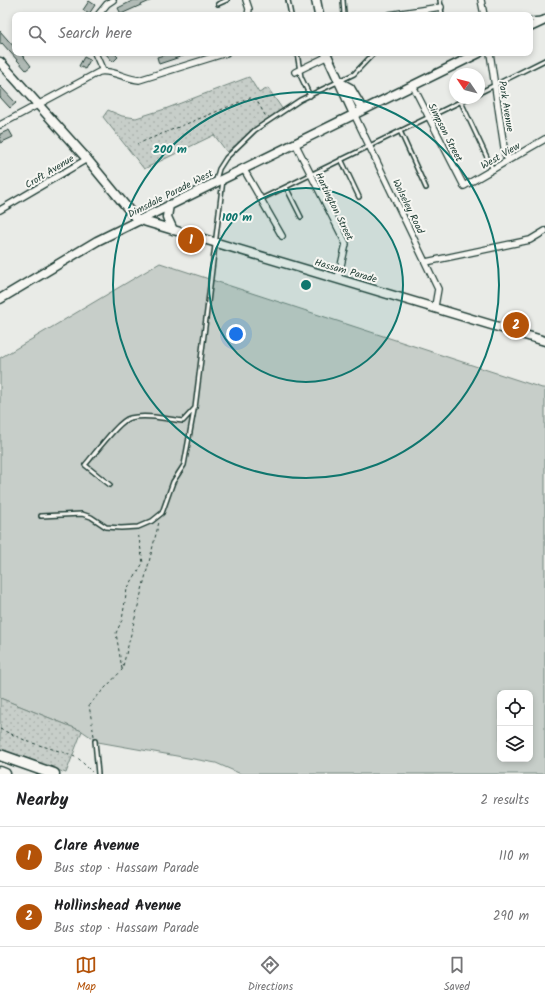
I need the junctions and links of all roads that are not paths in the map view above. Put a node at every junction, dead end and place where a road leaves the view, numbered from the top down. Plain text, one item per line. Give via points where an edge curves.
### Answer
1 (113, 0) edge
2 (227, 0) edge
3 (246, 0) edge
4 (288, 0) edge
5 (316, 0) edge
6 (342, 0) edge
7 (440, 0) edge
8 (482, 0) edge
9 (218, 4) dead end
10 (441, 7) junction
11 (100, 12) edge
12 (248, 12) edge
13 (290, 12) edge
14 (318, 12) edge
15 (344, 12) edge
16 (408, 12) edge
17 (442, 12) edge
18 (484, 12) edge
19 (533, 20) edge
20 (545, 20) edge
21 (533, 26) edge
22 (96, 56) edge
23 (216, 56) edge
24 (298, 56) edge
25 (324, 56) edge
26 (326, 56) edge
27 (371, 56) edge
28 (473, 56) edge
29 (490, 56) edge
30 (545, 60) edge
31 (0, 62) edge
32 (103, 71) junction
33 (298, 71) junction
34 (339, 82) junction
35 (494, 85) junction
36 (413, 86) junction
37 (485, 89) edge
38 (310, 96) junction
39 (457, 104) edge
40 (462, 104) edge
41 (38, 105) junction
42 (363, 110) junction
43 (354, 114) junction
44 (429, 118) junction
45 (0, 125) edge
46 (400, 131) junction
47 (545, 138) edge
48 (295, 144) junction
49 (370, 146) junction
50 (87, 159) junction
51 (341, 159) junction
52 (509, 160) junction
53 (243, 168) junction
54 (493, 170) junction
55 (310, 175) junction
56 (223, 178) junction
57 (215, 182) junction
58 (286, 186) junction
59 (464, 186) joint
60 (426, 188) dead end
61 (359, 197) dead end
62 (261, 199) junction
63 (169, 205) junction
64 (0, 210) edge
65 (301, 217) dead end
66 (139, 220) junction
67 (173, 230) junction
68 (544, 232) edge
69 (282, 236) dead end
70 (216, 243) junction
71 (426, 262) junction
72 (338, 278) junction
73 (0, 299) edge
74 (435, 306) junction
75 (545, 340) edge
76 (195, 408) junction
77 (110, 485) dead end
78 (41, 516) dead end
79 (95, 741) road end
80 (0, 755) edge
81 (0, 772) edge
82 (6, 774) edge
83 (54, 774) edge
84 (98, 774) edge

1 - 11 street
2 - 9 lane
3 - 12 street
4 - 13 lane
5 - 14 main road
6 - 15 lane
7 - 10 lane
8 - 18 street
10 - 16 street
10 - 17 lane
19 - 20 lane
20 - 21 main road
22 - 32 street
23 - 32 street via 139,80 130,80
24 - 33 lane
25 - 33 street
26 - 34 main road
27 - 34 lane via 354,74
28 - 36 main road, Dimsdale Parade West
29 - 35 street, Park Avenue
30 - 35 lane
31 - 41 main road
32 - 41 street
33 - 38 lane
34 - 38 lane
34 - 42 main road via 350,88
34 - 43 main road
35 - 37 lane
35 - 52 street, Park Avenue via 505,154
36 - 42 main road, Dimsdale Parade West
36 - 44 street, Simpson Street
38 - 57 lane via 255,130 226,158 218,169
39 - 44 lane
40 - 54 lane
41 - 45 street
41 - 50 main road
42 - 43 main road, Dimsdale Parade West
43 - 48 main road, Dimsdale Parade West
43 - 49 street, Wolseley Road
44 - 46 lane
44 - 59 street, Simpson Street
46 - 49 lane
46 - 60 lane
47 - 52 street, West View
48 - 53 main road, Dimsdale Parade West
48 - 55 street, Hartington Street
49 - 51 lane
49 - 71 street, Wolseley Road
50 - 64 street, Croft Avenue
50 - 66 main road
51 - 55 lane
51 - 61 lane
52 - 54 street, West View
53 - 56 main road, Dimsdale Parade West
53 - 62 street
54 - 59 street, West View
55 - 58 lane
55 - 72 street, Hartington Street via 346,244
56 - 57 main road, Dimsdale Parade West
56 - 70 lane
57 - 63 main road, Dimsdale Parade West
58 - 62 lane
58 - 65 lane
62 - 69 street
63 - 66 main road, Dimsdale Parade West
63 - 67 main road via 167,217
66 - 67 main road, Hassam Parade
66 - 73 main road, Dimsdale Parade West via 97,241
67 - 70 main road, Hassam Parade
68 - 71 street via 530,240
70 - 72 main road, Hassam Parade
70 - 76 lane
71 - 74 street, Wolseley Road via 438,289
72 - 74 main road, Hassam Parade
74 - 75 main road, Hassam Parade
76 - 77 lane via 183,421 130,418 121,422 86,465
76 - 78 lane via 184,465 173,482 162,513 152,521 121,528 106,527 82,514
79 - 84 lane
80 - 83 highway
81 - 82 highway

